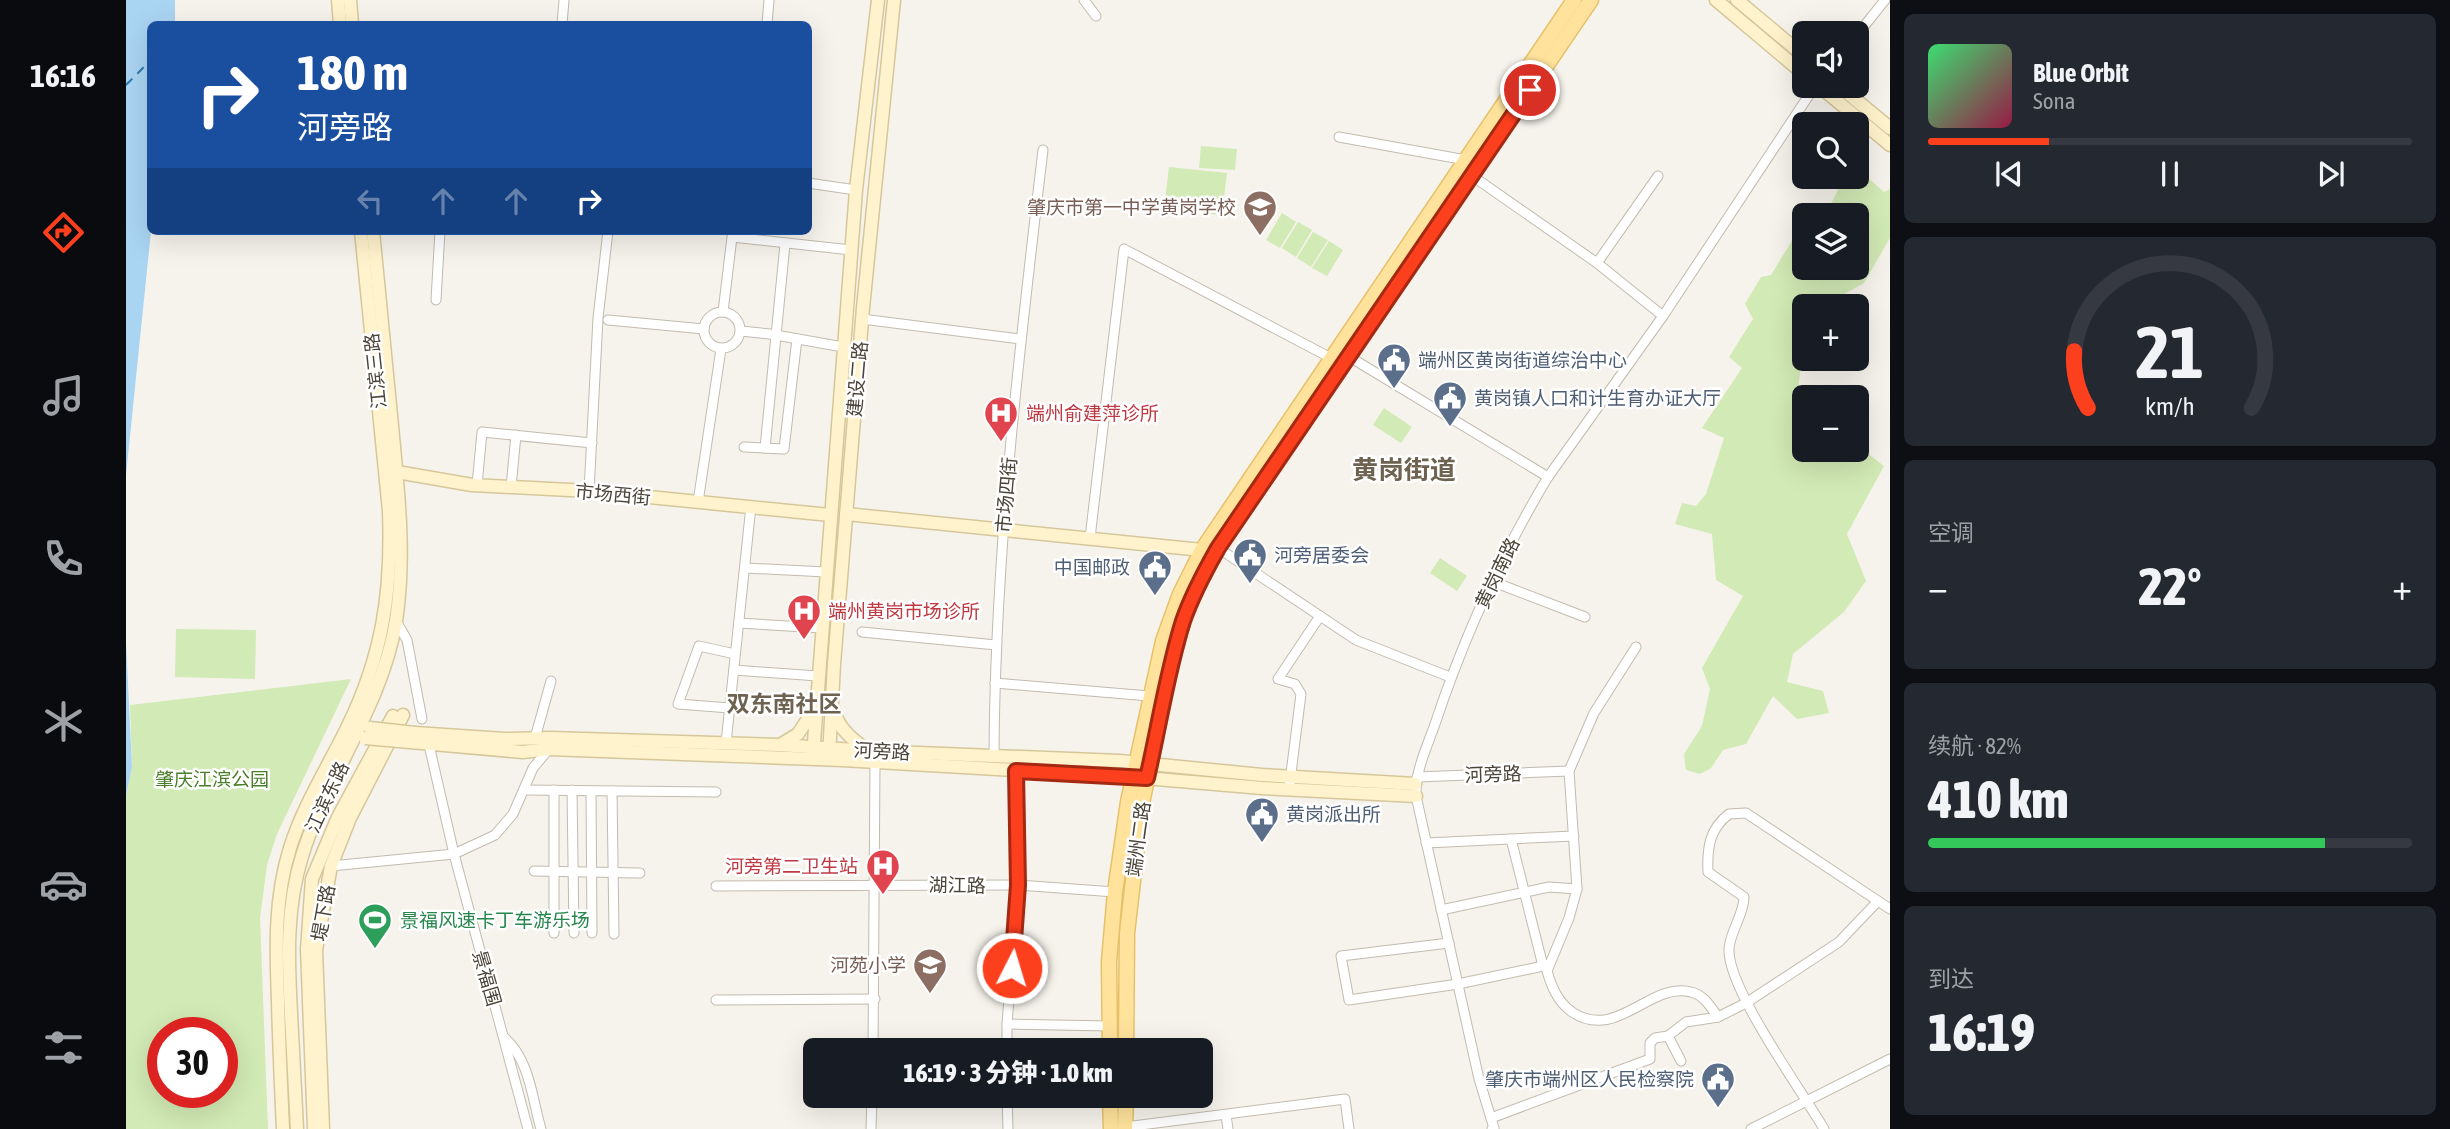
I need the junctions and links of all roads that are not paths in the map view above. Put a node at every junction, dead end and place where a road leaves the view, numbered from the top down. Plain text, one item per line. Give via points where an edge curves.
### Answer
1 (338, 0) edge
2 (350, 0) edge
3 (564, 0) edge
4 (769, 0) edge
5 (878, 0) edge
6 (894, 0) edge
7 (1084, 0) edge
8 (1574, 0) edge
9 (1591, 0) edge
10 (1716, 0) edge
11 (1737, 0) edge
12 (1885, 0) edge
13 (1096, 16) dead end
14 (340, 21) edge
15 (352, 21) edge
16 (562, 21) edge
17 (767, 21) edge
18 (1868, 21) edge
19 (1792, 46) edge
20 (1792, 64) edge
21 (1539, 65) junction
22 (1809, 98) edge
23 (1832, 98) edge
24 (1854, 98) edge
25 (1890, 128) edge
26 (1339, 137) dead end
27 (1890, 145) edge
28 (1042, 150) dead end
29 (1466, 160) junction
30 (1471, 175) junction
31 (1658, 176) dead end
32 (812, 184) edge
33 (856, 190) junction
34 (361, 235) edge
35 (373, 235) edge
36 (440, 235) edge
37 (608, 235) edge
38 (785, 244) junction
39 (851, 250) junction
40 (1597, 263) junction
41 (436, 300) dead end
42 (723, 312) junction
43 (1664, 316) junction
44 (608, 320) dead end
45 (862, 320) junction
46 (704, 329) junction
47 (741, 331) junction
48 (776, 335) junction
49 (1020, 338) junction
50 (797, 339) junction
51 (843, 348) junction
52 (721, 349) junction
53 (1348, 356) junction
54 (1331, 358) junction
55 (516, 435) junction
56 (592, 443) junction
57 (744, 447) dead end
58 (765, 447) junction
59 (397, 472) junction
60 (1548, 477) junction
61 (477, 485) junction
62 (510, 487) junction
63 (589, 491) junction
64 (698, 502) junction
65 (751, 506) junction
66 (388, 511) joint
67 (846, 514) junction
68 (830, 515) junction
69 (1002, 531) junction
70 (1090, 538) junction
71 (1218, 548) junction
72 (1202, 550) junction
73 (745, 568) junction
74 (826, 572) junction
75 (1491, 581) junction
76 (1320, 616) junction
77 (1585, 617) dead end
78 (396, 621) junction
79 (739, 623) junction
80 (822, 628) junction
81 (862, 632) dead end
82 (996, 645) junction
83 (1636, 647) dead end
84 (735, 654) junction
85 (819, 663) junction
86 (834, 664) junction
87 (734, 670) junction
88 (818, 676) junction
89 (1450, 677) junction
90 (551, 681) dead end
91 (995, 683) junction
92 (1150, 696) junction
93 (832, 703) junction
94 (816, 706) junction
95 (730, 708) junction
96 (422, 719) dead end
97 (1152, 721) junction
98 (357, 731) junction
99 (535, 738) junction
100 (430, 740) junction
101 (726, 743) junction
102 (780, 745) junction
103 (549, 749) junction
104 (523, 751) junction
105 (813, 753) junction
106 (829, 754) junction
107 (995, 756) junction
108 (872, 757) junction
109 (533, 768) junction
110 (1142, 770) junction
111 (1016, 771) junction
112 (1569, 771) junction
113 (1290, 783) junction
114 (1416, 786) junction
115 (525, 790) junction
116 (554, 790) junction
117 (572, 790) junction
118 (591, 791) junction
119 (612, 791) junction
120 (716, 792) dead end
121 (1135, 803) junction
122 (1574, 836) junction
123 (1511, 839) junction
124 (1426, 843) junction
125 (454, 854) junction
126 (331, 866) junction
127 (534, 872) dead end
128 (554, 872) junction
129 (573, 872) junction
130 (592, 872) junction
131 (613, 872) junction
132 (640, 873) dead end
133 (875, 884) junction
134 (1018, 885) junction
135 (716, 886) dead end
136 (1577, 888) junction
137 (1115, 892) junction
138 (1523, 892) junction
139 (1878, 901) junction
140 (1441, 909) junction
141 (1890, 909) edge
142 (554, 933) dead end
143 (574, 933) dead end
144 (592, 933) dead end
145 (614, 934) dead end
146 (1448, 943) junction
147 (1546, 965) junction
148 (1458, 984) junction
149 (875, 999) junction
150 (716, 1000) dead end
151 (1746, 1003) junction
152 (318, 1007) junction
153 (1718, 1017) junction
154 (1007, 1024) junction
155 (1110, 1026) junction
156 (1668, 1036) junction
157 (505, 1037) junction
158 (873, 1038) edge
159 (1007, 1038) edge
160 (1110, 1038) edge
161 (1126, 1038) edge
162 (1890, 1059) edge
163 (1681, 1061) dead end
164 (1807, 1101) junction
165 (872, 1108) edge
166 (1007, 1108) edge
167 (1114, 1108) edge
168 (1124, 1108) edge
169 (1226, 1115) junction
170 (1491, 1118) junction
171 (1120, 1128) edge
172 (283, 1129) edge
173 (297, 1129) edge
174 (314, 1129) edge
175 (323, 1129) edge
176 (528, 1129) edge
177 (541, 1129) edge
178 (871, 1129) edge
179 (1008, 1129) edge
180 (1228, 1129) edge
181 (1349, 1129) edge
182 (1492, 1129) edge
183 (1751, 1129) edge
184 (1824, 1129) edge

1 - 14 main road
2 - 15 main road
3 - 16 street
4 - 17 street
5 - 33 main road, 建设二路
6 - 45 main road, 建设二路
7 - 13 street
8 - 21 main road, 端州二路
9 - 21 main road, 端州二路
10 - 20 main road
11 - 19 main road
12 - 18 street
21 - 29 main road, 端州二路
21 - 30 main road, 端州二路
22 - 43 street, 黄岗南路
23 - 27 main road
24 - 25 main road
26 - 29 street
28 - 49 street, 市场四街
29 - 54 main road, 端州二路
30 - 40 street
30 - 53 main road, 端州二路
31 - 40 street
32 - 33 street
33 - 39 main road, 建设二路
34 - 66 main road, 江滨三路
35 - 59 main road, 江滨三路
36 - 41 street
37 - 56 street
38 - 39 street
38 - 42 street via 732,237
38 - 48 street
39 - 51 main road, 建设二路
40 - 43 street
42 - 46 street via 709,317
42 - 47 street via 737,319
43 - 60 street, 黄岗南路
44 - 46 street
45 - 49 street
45 - 67 main road, 建设二路
46 - 52 street via 706,340
47 - 48 street
47 - 52 street via 732,346
48 - 50 street
48 - 58 street
49 - 69 street, 市场四街
50 - 51 street
50 - 58 street via 784,449
51 - 68 main road, 建设二路
52 - 64 street
53 - 60 street
53 - 71 main road, 端州二路
54 - 70 street via 1124,249
54 - 72 main road, 端州二路
55 - 56 street
55 - 61 street via 482,432
55 - 62 street
56 - 63 street
57 - 58 street
59 - 61 main road, 市场西街
59 - 78 main road, 江滨东路 via 401,552
60 - 75 street, 黄岗南路
61 - 62 main road, 市场西街
62 - 63 main road, 市场西街
63 - 64 main road, 市场西街
64 - 65 main road, 市场西街
65 - 68 main road, 市场西街
65 - 73 street
66 - 98 main road, 江滨东路 via 388,599
67 - 69 main road
67 - 86 main road, 建设二路
68 - 74 main road, 建设二路
69 - 70 main road
69 - 82 street, 市场四街
70 - 72 main road
71 - 76 street
71 - 97 main road, 端州二路 via 1184,619
72 - 92 main road, 端州二路 via 1163,641
73 - 74 street
73 - 79 street
74 - 80 main road, 建设二路
75 - 77 street
75 - 89 street, 黄岗南路
76 - 89 street via 1356,640
76 - 113 street via 1278,679 1296,684 1301,694
78 - 96 street via 407,640
78 - 98 main road, 江滨东路 via 383,670
79 - 80 street
79 - 84 street
80 - 85 main road, 建设二路
81 - 82 street
82 - 91 street, 市场四街
83 - 112 street via 1594,713
84 - 87 street
84 - 95 street via 699,646 678,704
85 - 86 main road
85 - 88 main road, 建设二路
86 - 93 main road, 建设二路
87 - 88 street
87 - 95 street
88 - 94 main road, 建设二路
89 - 114 street, 黄岗南路
90 - 99 street
91 - 92 street
91 - 107 street, 市场四街
92 - 97 main road, 端州二路
93 - 106 main road, 建设二路
93 - 108 main road via 847,734
94 - 102 main road via 798,734
94 - 105 main road, 建设二路
95 - 101 street
97 - 110 main road, 端州二路
98 - 100 main road, 河旁路, bridge
98 - 172 main road, 江滨东路 via 290,846 278,905 275,936
98 - 173 main road, 江滨东路 via 302,854 290,911
99 - 100 main road, 河旁路
99 - 101 main road, 河旁路
100 - 104 main road, 河旁路
100 - 125 street, 景福围
101 - 102 main road, 河旁路
102 - 105 main road, 河旁路
103 - 104 main road, 河旁路
103 - 105 main road, 河旁路
103 - 109 street
104 - 109 street
105 - 106 main road, 河旁路
106 - 108 main road, 河旁路
107 - 108 main road, 河旁路
107 - 110 main road, 河旁路
108 - 111 main road, 河旁路
108 - 133 street
109 - 115 street
110 - 111 main road, 河旁路
110 - 113 main road, 河旁路
110 - 121 main road, 端州二路
111 - 134 street
112 - 114 street, 河旁路
112 - 122 street
113 - 114 main road, 河旁路
114 - 124 street
115 - 116 street
115 - 125 street via 495,835
116 - 117 street
116 - 128 street
117 - 118 street
117 - 129 street
118 - 119 street
118 - 130 street
119 - 120 street
119 - 131 street
121 - 137 main road, 端州二路
121 - 161 main road, 端州二路
122 - 123 street
122 - 136 street
123 - 124 street
123 - 138 street
124 - 140 street
125 - 126 street
125 - 157 street, 景福围
126 - 152 main road, 堤下路 via 316,950
126 - 152 main road, 堤下路 via 398,715 338,817 312,879 307,949
127 - 128 street
128 - 129 street
128 - 142 street
129 - 130 street
129 - 143 street
130 - 131 street
130 - 144 street
131 - 132 street
131 - 145 street
133 - 134 street, 湖江路
133 - 135 street, 湖江路
133 - 149 street
134 - 137 street, 湖江路
134 - 154 street
136 - 138 street
136 - 147 street via 1569,918
137 - 155 main road, 端州二路
138 - 140 street
138 - 147 street
139 - 141 street
139 - 151 street via 1839,942
139 - 151 street via 1746,813 1734,812 1725,818 1707,848 1708,872 1744,897 1729,950
140 - 146 street
146 - 148 street
146 - 148 street via 1341,957 1349,1000
147 - 148 street
147 - 153 street via 1557,998 1588,1019 1610,1019 1683,990 1707,1001
148 - 170 street
149 - 150 street
149 - 158 street
151 - 153 street
151 - 164 street
152 - 174 main road, 堤下路
152 - 175 main road, 堤下路
153 - 156 street via 1686,1022
154 - 155 street
154 - 159 street
155 - 160 main road, 端州二路
156 - 163 street
156 - 170 street via 1650,1042 1650,1059
157 - 176 street, 景福围
157 - 177 street via 524,1064
162 - 164 street
164 - 183 street
164 - 184 street
165 - 178 street
166 - 179 street
167 - 171 main road
168 - 171 main road
169 - 171 street
169 - 180 street
169 - 181 street via 1345,1099
170 - 182 street

